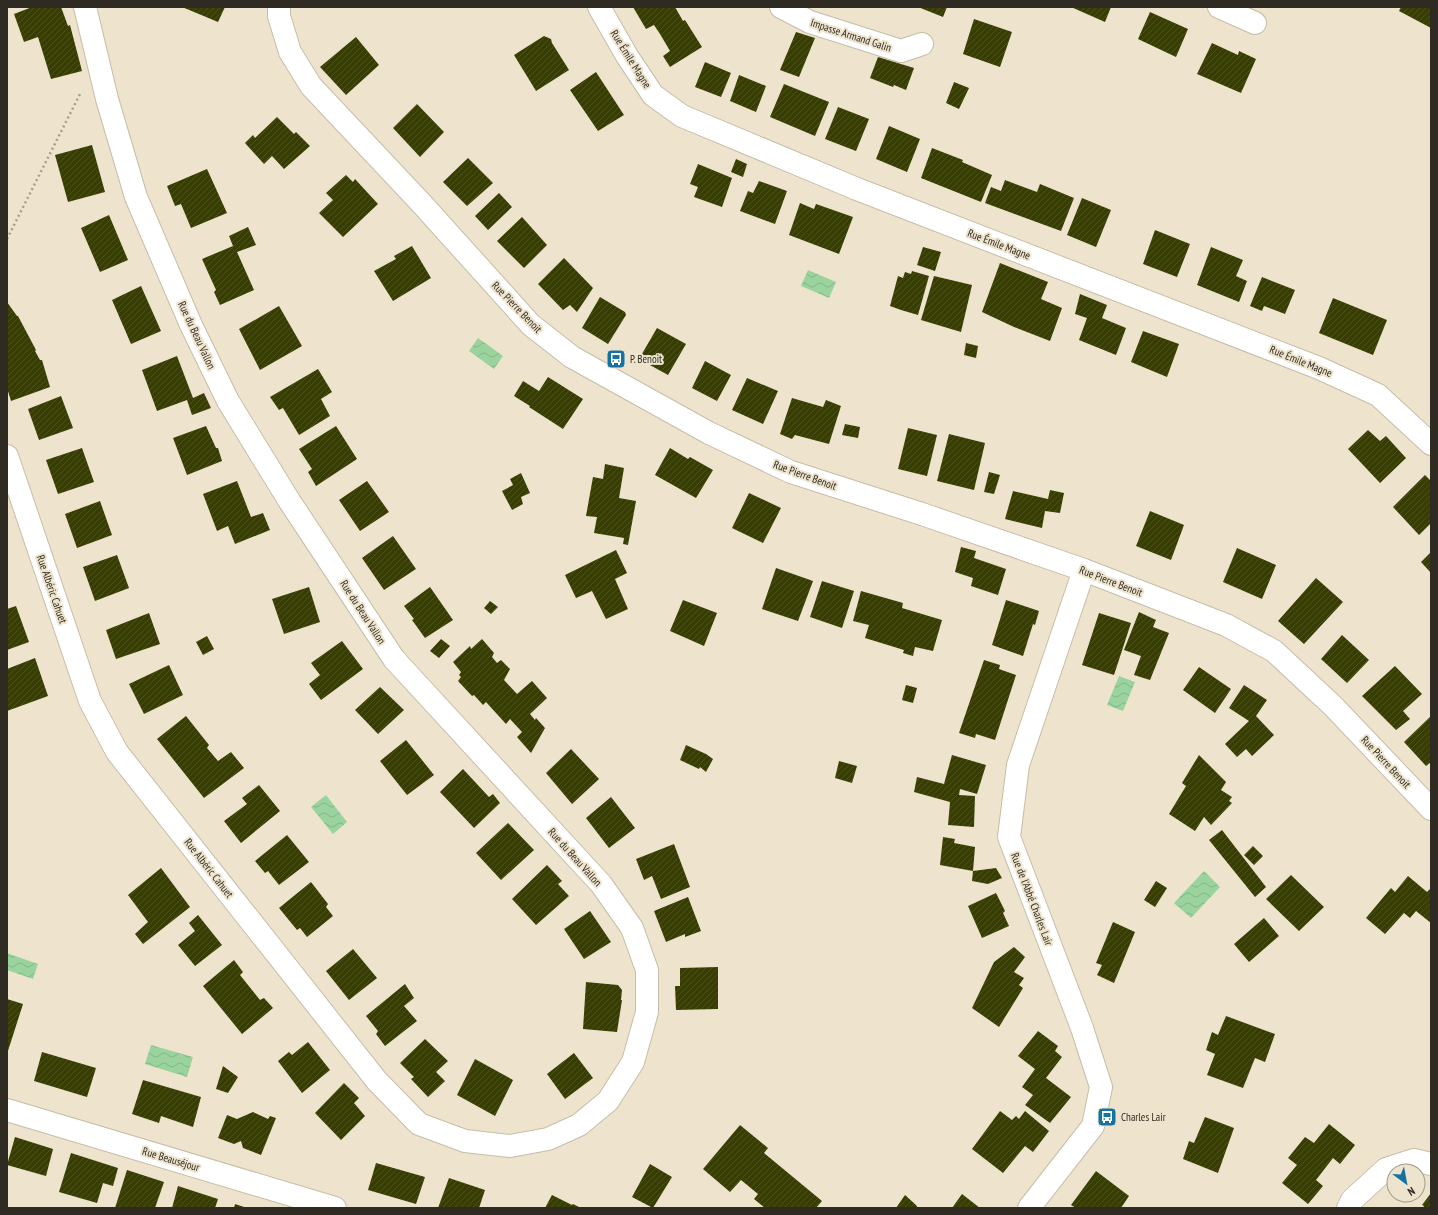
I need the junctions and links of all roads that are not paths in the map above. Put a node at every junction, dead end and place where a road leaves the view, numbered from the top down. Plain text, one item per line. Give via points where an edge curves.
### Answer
1 (85, 7) edge
2 (279, 7) edge
3 (599, 7) edge
4 (781, 7) edge
5 (1218, 7) edge
6 (1255, 23) dead end
7 (922, 44) dead end
8 (1431, 444) edge
9 (7, 456) edge
10 (1084, 570) junction
11 (1431, 809) edge
12 (7, 1110) edge
13 (548, 1138) joint
14 (1431, 1164) edge
15 (335, 1208) edge
16 (1029, 1208) edge
17 (1348, 1208) edge

1 - 13 street, Rue du Beau Vallon via 136,197 191,325 228,401 290,502 394,659 600,884 632,928 648,970 647,1012 633,1062 608,1101 579,1125
2 - 10 street, Rue Pierre Benoit via 279,16 290,52 310,86 422,204 531,325 572,357 709,433 790,472
3 - 8 street, Rue Émile Magne via 653,95 682,116 857,189 1319,368 1378,395
4 - 7 street, Impasse Armand Galin via 810,22 901,51
5 - 6 street
9 - 13 street, Rue Albéric Cahuet via 90,701 117,752 372,1075 419,1124 465,1141 510,1146
10 - 11 street, Rue Pierre Benoit via 1226,625 1274,651 1333,706
10 - 16 street, Rue de l'Abbé Charles Lair via 1018,765 1008,837 1082,1028 1101,1087 1093,1126
12 - 15 street, Rue Beauséjour
14 - 17 street via 1414,1160 1386,1169 1352,1200

